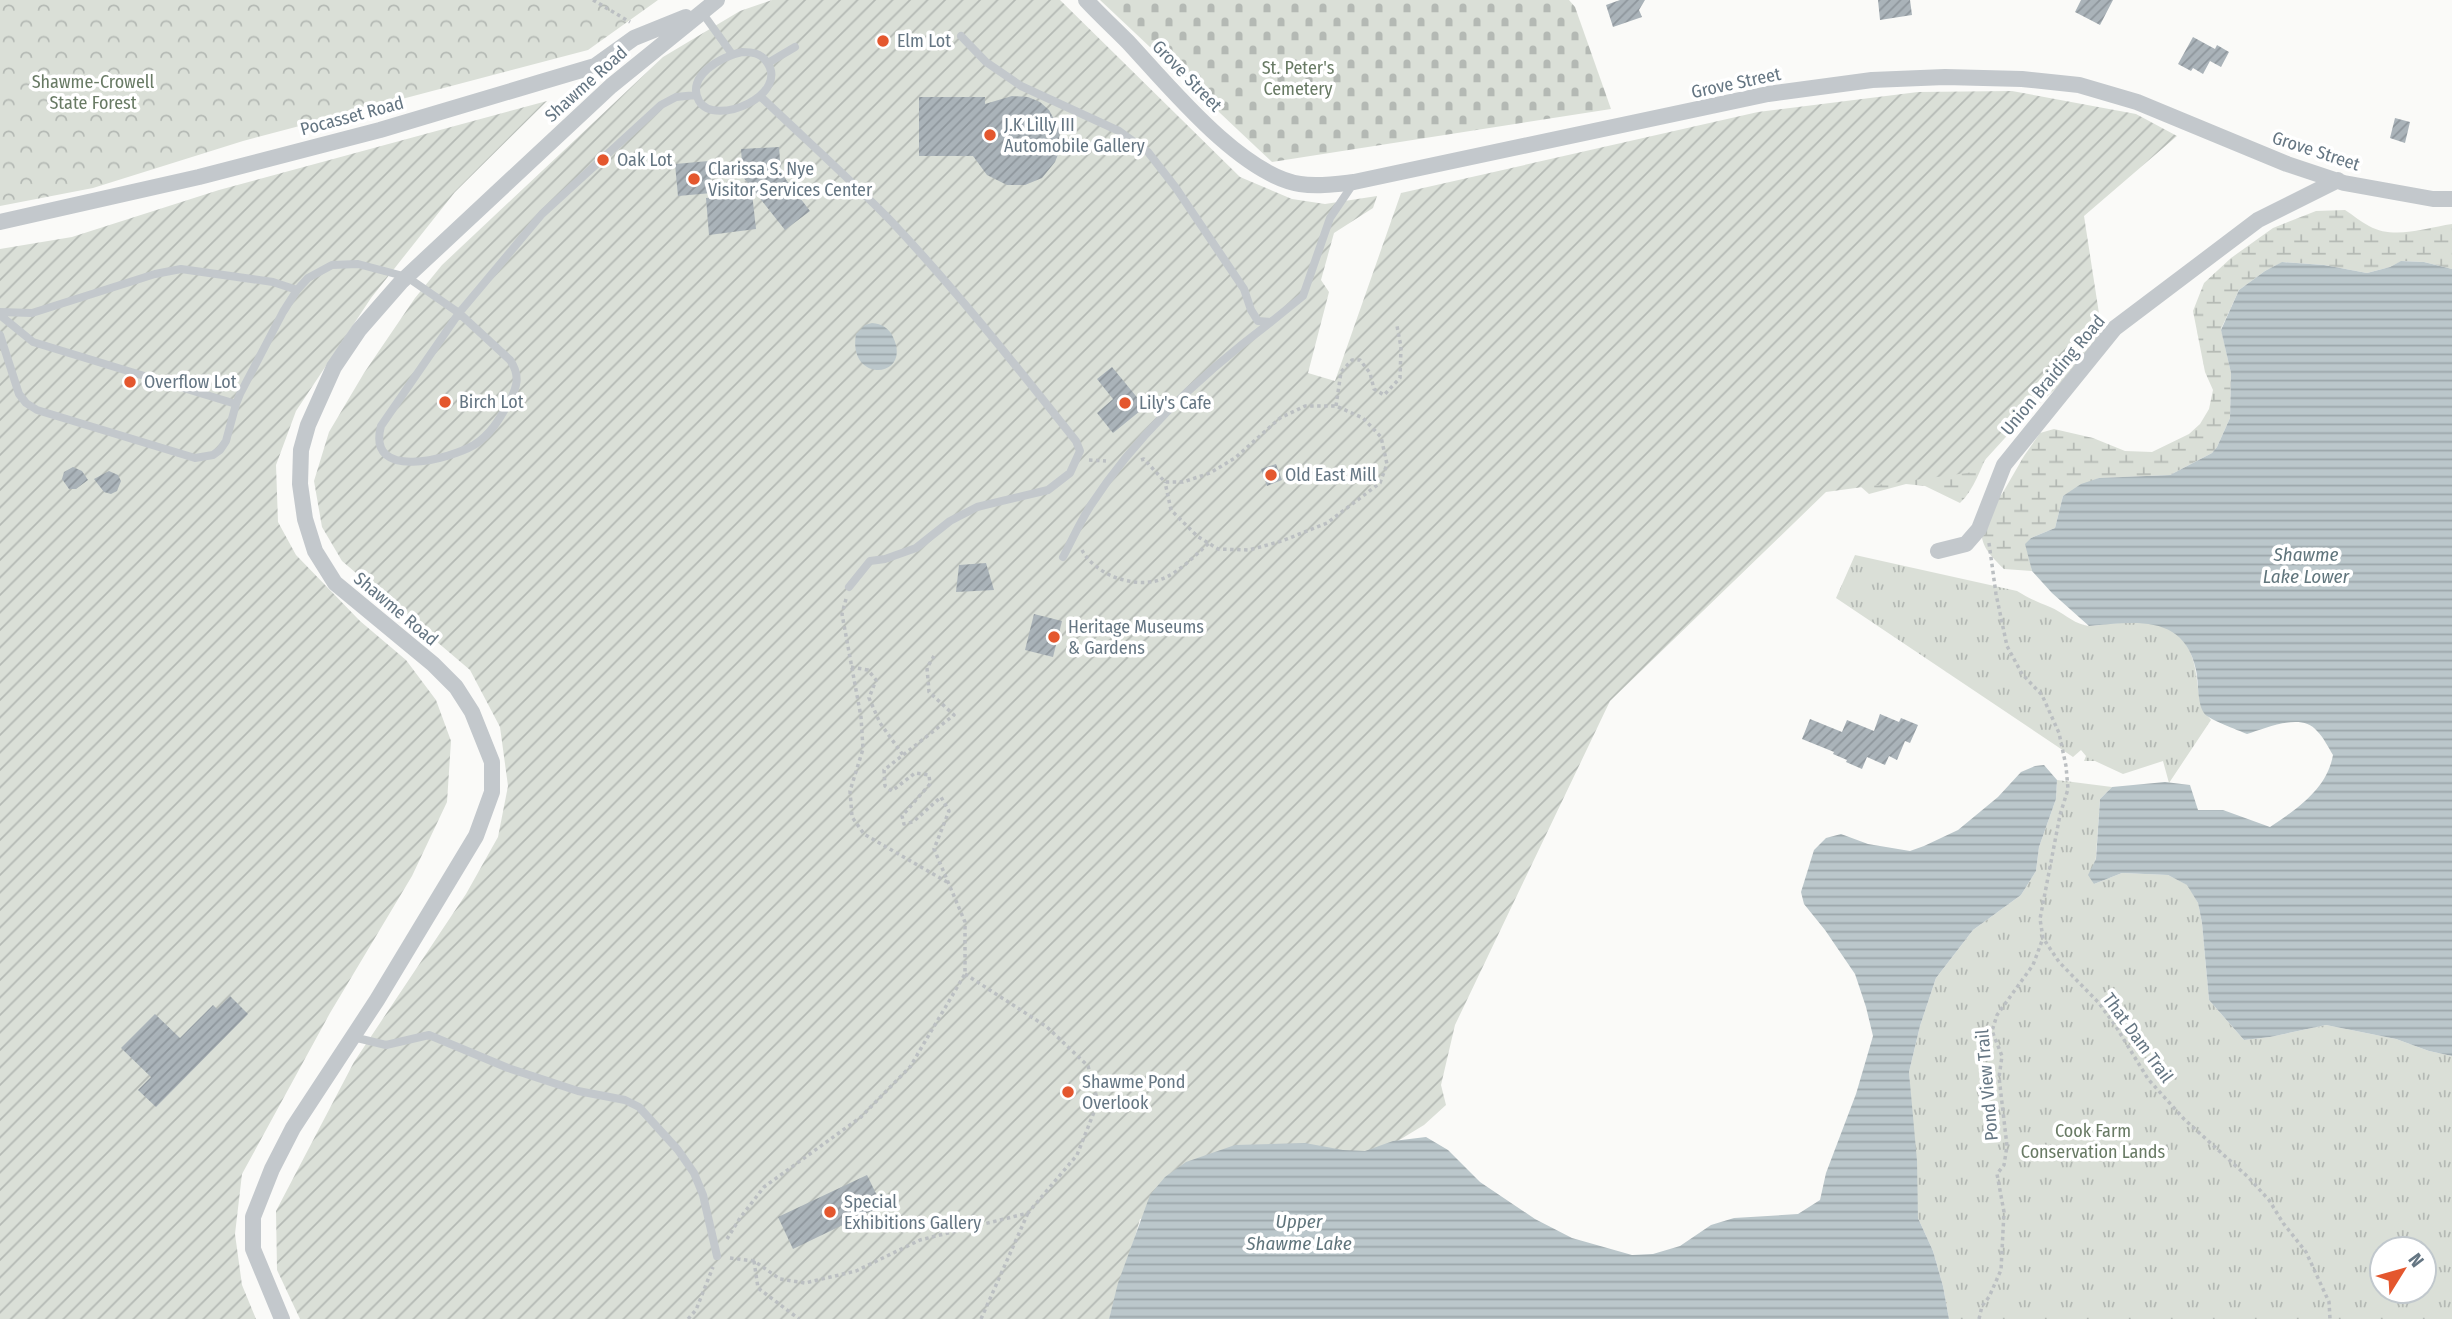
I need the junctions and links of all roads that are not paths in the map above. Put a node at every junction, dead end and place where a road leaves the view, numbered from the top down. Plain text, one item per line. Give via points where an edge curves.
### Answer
1 (717, 0) edge
2 (727, 0) edge
3 (1086, 0) edge
4 (701, 11) junction
5 (961, 36) dead end
6 (795, 47) dead end
7 (732, 54) junction
8 (768, 63) junction
9 (696, 95) junction
10 (760, 96) junction
11 (2338, 180) junction
12 (1354, 182) junction
13 (2452, 199) edge
14 (0, 222) edge
15 (407, 277) junction
16 (297, 290) junction
17 (459, 313) junction
18 (0, 314) edge
19 (1271, 322) junction
20 (0, 335) edge
21 (236, 404) junction
22 (1938, 551) dead end
23 (1063, 558) dead end
24 (849, 587) road end
25 (353, 1037) junction
26 (717, 1256) road end
27 (282, 1319) edge

1 - 4 street
2 - 4 street
3 - 12 street, Grove Street via 1186,107 1244,157 1275,176 1300,184
4 - 7 lane
4 - 14 street, Pocasset Road via 634,38 594,66 380,130
4 - 15 street, Shawme Road via 611,86
5 - 19 lane via 986,62 1021,86 1119,131 1148,152 1244,289 1258,321
6 - 8 lane
7 - 8 lane via 752,52
7 - 9 lane via 702,74
8 - 10 lane via 772,77
9 - 10 lane via 701,105 712,111 734,109
9 - 17 lane via 676,97 661,105 559,198
10 - 24 lane via 890,220 992,335 1080,451 1070,473 1048,490 978,507 950,521 916,548 870,561
11 - 12 street, Grove Street via 2287,164 2137,102 2079,85 1945,77 1872,80 1768,94
11 - 13 street, Grove Street via 2433,200
11 - 22 street, Union Braiding Road via 2258,220 2115,328 2004,465 1979,529 1966,544
12 - 19 lane via 1330,218 1303,296
15 - 16 lane via 358,264 332,265
15 - 17 lane
15 - 25 street, Shawme Road via 359,330 334,367 312,415 301,450 305,519 316,551 335,583 456,687 492,762 492,792 477,836
16 - 18 lane via 273,282 181,269 32,313
16 - 21 lane
17 - 17 lane via 514,366 518,380 514,393 497,423 475,444 439,458 399,462 383,451 380,426
18 - 21 lane via 33,342
19 - 23 lane via 1199,380 1123,462 1091,505
20 - 21 lane via 19,394 37,410 195,458 220,450
25 - 26 lane via 386,1045 429,1035 508,1068 639,1107 694,1173
25 - 27 street, Shawme Road via 293,1128 253,1217 253,1249

